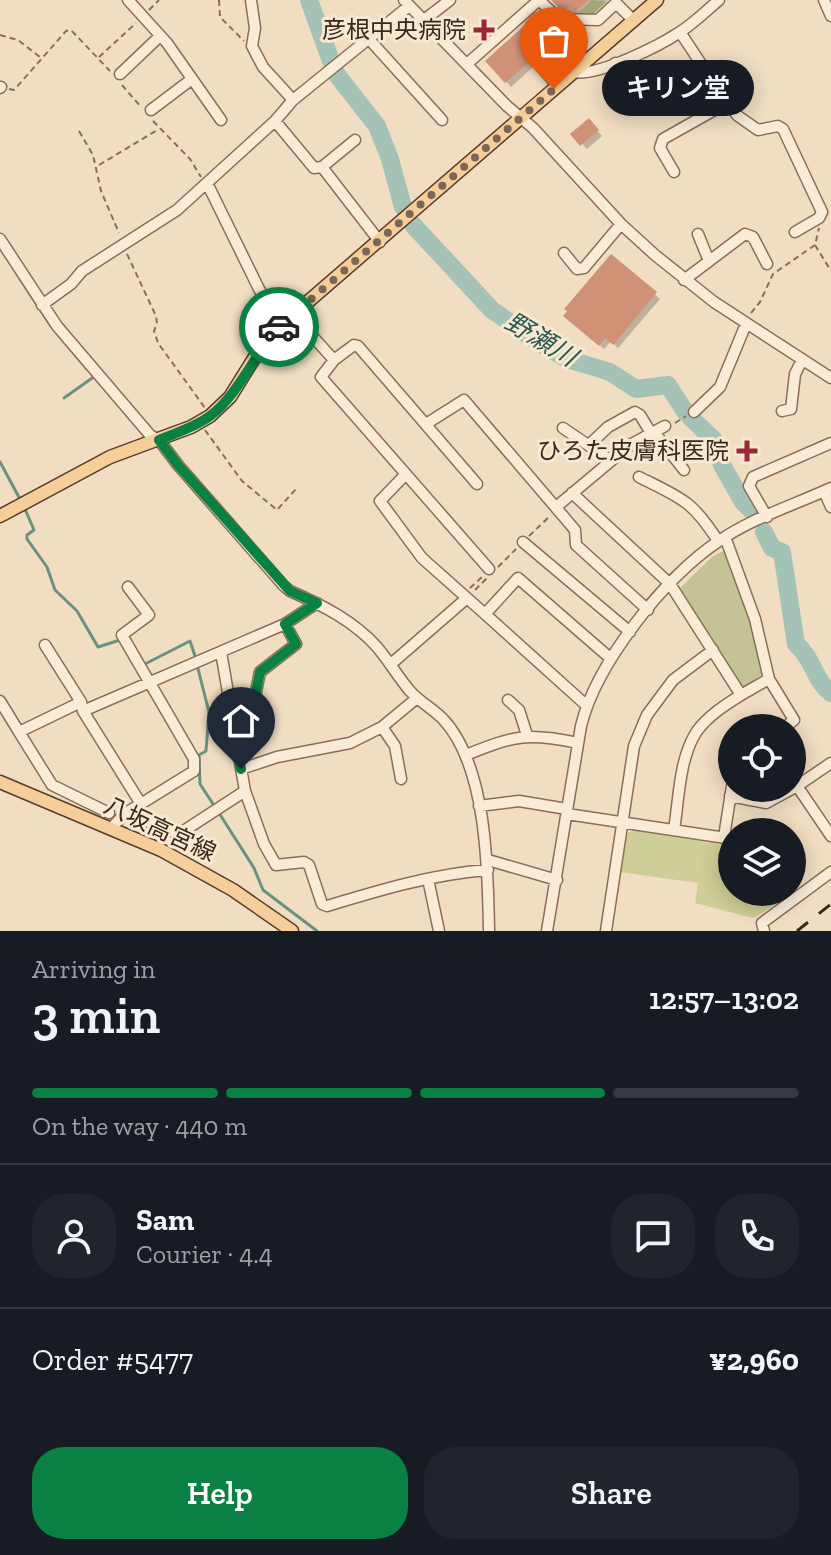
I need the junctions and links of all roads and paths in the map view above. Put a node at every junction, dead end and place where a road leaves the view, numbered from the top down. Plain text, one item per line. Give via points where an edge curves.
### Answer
1 (128, 0) edge
2 (159, 0) edge
3 (219, 0) edge
4 (251, 0) edge
5 (450, 0) edge
6 (539, 0) edge
7 (657, 0) edge
8 (719, 0) edge
9 (824, 0) edge
10 (406, 3) edge
11 (143, 16) junction
12 (831, 16) edge
13 (424, 20) junction
14 (633, 20) junction
15 (536, 24) dead end
16 (680, 32) junction
17 (0, 35) edge
18 (160, 36) junction
19 (368, 38) junction
20 (252, 46) junction
21 (41, 58) junction
22 (99, 58) junction
23 (615, 63) junction
24 (467, 64) junction
25 (574, 72) junction
26 (120, 74) dead end
27 (619, 77) dead end
28 (192, 79) junction
29 (1, 88) edge
30 (557, 90) junction
31 (293, 100) junction
32 (727, 103) junction
33 (151, 110) dead end
34 (520, 117) junction
35 (221, 120) dead end
36 (442, 120) dead end
37 (275, 121) junction
38 (160, 129) junction
39 (79, 131) dead end
40 (355, 140) dead end
41 (97, 166) junction
42 (322, 167) junction
43 (674, 172) dead end
44 (207, 183) junction
45 (819, 218) junction
46 (621, 224) junction
47 (795, 232) dead end
48 (698, 234) dead end
49 (0, 239) edge
50 (380, 242) junction
51 (123, 244) junction
52 (815, 245) junction
53 (564, 253) dead end
54 (709, 261) junction
55 (767, 264) dead end
56 (831, 271) edge
57 (684, 280) junction
58 (42, 305) junction
59 (294, 316) junction
60 (747, 321) junction
61 (281, 325) junction
62 (334, 360) junction
63 (802, 360) junction
64 (831, 378) edge
65 (782, 411) dead end
66 (694, 412) joint
67 (205, 419) junction
68 (426, 424) junction
69 (665, 426) joint
70 (563, 428) dead end
71 (653, 432) junction
72 (159, 440) junction
73 (831, 443) edge
74 (590, 444) junction
75 (610, 460) junction
76 (684, 470) dead end
77 (405, 475) junction
78 (639, 477) dead end
79 (477, 484) dead end
80 (296, 489) dead end
81 (828, 490) edge
82 (572, 493) junction
83 (831, 507) edge
84 (557, 508) junction
85 (0, 516) edge
86 (767, 517) junction
87 (722, 539) junction
88 (523, 542) junction
89 (489, 569) joint
90 (670, 584) junction
91 (128, 587) dead end
92 (464, 596) junction
93 (317, 603) junction
94 (648, 610) junction
95 (485, 614) junction
96 (285, 624) junction
97 (630, 632) junction
98 (45, 645) dead end
99 (713, 650) junction
100 (221, 652) junction
101 (610, 658) junction
102 (391, 664) junction
103 (769, 679) junction
104 (150, 683) junction
105 (741, 695) junction
106 (417, 698) junction
107 (508, 700) dead end
108 (0, 701) edge
109 (586, 705) junction
110 (82, 706) junction
111 (790, 714) edge
112 (382, 727) junction
113 (234, 730) junction
114 (19, 732) junction
115 (527, 735) junction
116 (578, 743) junction
117 (466, 755) junction
118 (831, 763) edge
119 (241, 769) junction
120 (806, 776) edge
121 (401, 779) dead end
122 (0, 782) edge
123 (245, 791) junction
124 (806, 800) edge
125 (141, 804) junction
126 (479, 806) junction
127 (567, 811) junction
128 (109, 813) dead end
129 (126, 813) junction
130 (624, 822) junction
131 (111, 828) junction
132 (674, 830) junction
133 (831, 836) edge
134 (718, 837) edge
135 (488, 865) junction
136 (831, 872) edge
137 (428, 879) junction
138 (557, 880) junction
139 (806, 886) edge
140 (780, 906) edge
141 (292, 931) edge
142 (439, 931) edge
143 (489, 931) edge
144 (547, 931) edge
145 (606, 931) edge
146 (764, 931) edge

1 - 11 street
2 - 11 path
3 - 20 path via 220,17
4 - 20 street
5 - 13 street
6 - 14 street via 559,19 598,20 616,3
6 - 24 street
7 - 14 main road
8 - 16 street
9 - 12 street
10 - 13 street
10 - 19 street
11 - 18 street
11 - 22 path
13 - 24 street
14 - 25 main road
15 - 30 street via 548,47 546,64
16 - 23 street via 632,60
16 - 32 street
17 - 21 path via 18,40
18 - 26 street
18 - 28 street
19 - 31 street
19 - 36 street
20 - 31 street
21 - 22 path via 71,30
21 - 29 path via 14,90
22 - 38 path
23 - 25 street
23 - 27 street
24 - 34 street
25 - 30 main road
28 - 33 street
28 - 35 street
30 - 34 main road
31 - 37 street
32 - 43 street via 663,139 660,148
32 - 45 street via 753,129 783,129 822,212
34 - 46 street via 548,135
34 - 50 main road
37 - 42 street via 314,168
37 - 44 street
38 - 41 path
38 - 44 path
39 - 41 path
40 - 42 street
41 - 51 path via 101,191
42 - 50 street
44 - 51 street via 161,222
44 - 61 street
45 - 47 street
45 - 52 path
46 - 53 street via 584,268 577,269
46 - 57 street
48 - 54 street
49 - 58 street
50 - 59 main road
51 - 58 street
51 - 67 path via 156,316 158,343
52 - 56 path
52 - 60 path via 773,274
54 - 55 street via 745,234 753,237
54 - 57 street
57 - 60 street
58 - 72 street
59 - 61 main road
59 - 62 street
60 - 63 street
60 - 66 street via 720,387
61 - 67 main road via 230,397
62 - 68 street via 358,346
62 - 77 street via 321,377
63 - 64 street
63 - 65 street via 791,409
66 - 69 path
67 - 72 main road
67 - 80 path via 217,450 242,481 277,510
68 - 79 street
68 - 84 street via 464,400
69 - 71 street
70 - 74 street
71 - 74 street via 635,412
71 - 75 street
71 - 76 street
72 - 85 main road via 110,457
72 - 93 street via 290,591
73 - 86 street via 753,477 749,486
74 - 75 street
75 - 82 street
77 - 89 street
77 - 92 street via 380,501 422,558
78 - 87 street via 689,502
81 - 83 street
81 - 86 street
82 - 84 street
82 - 90 street
84 - 88 path
84 - 94 street via 575,530 576,545
86 - 87 street
87 - 90 street
87 - 103 street via 755,619
88 - 92 path
88 - 97 street
89 - 92 path
90 - 94 street
90 - 99 street
91 - 104 street via 149,615 122,635
92 - 95 street
92 - 102 street
93 - 96 street
93 - 102 street via 363,634
94 - 97 street
95 - 101 street via 518,578
95 - 109 street
96 - 100 street
96 - 113 street via 296,644 260,672 255,697 259,717
97 - 101 street
98 - 110 street
99 - 105 street
99 - 130 street via 673,680 647,715 634,746
100 - 104 street
100 - 113 street
101 - 109 street
102 - 106 street
103 - 105 street
103 - 111 street
104 - 110 street
104 - 125 street via 194,759 194,771
105 - 132 street via 697,732 687,754
106 - 112 street
106 - 117 street via 444,720
107 - 115 street via 519,710
108 - 114 street
109 - 116 street
110 - 114 street
110 - 125 street
112 - 119 street via 350,743
112 - 121 street via 395,746
113 - 119 street
114 - 128 street via 52,785
115 - 116 street
115 - 117 street
116 - 127 street
117 - 126 street
118 - 120 street
119 - 123 street
122 - 131 main road, 八坂高宮線
123 - 129 street via 179,834
123 - 137 street via 273,862 309,865 322,904
124 - 133 street
125 - 129 street
126 - 127 street via 519,801
126 - 135 street
127 - 130 street
127 - 138 street
129 - 131 street
130 - 132 street
130 - 145 street
131 - 141 main road, 八坂高宮線 via 197,868
132 - 134 street
135 - 137 street
135 - 138 street
135 - 143 street
136 - 139 street
137 - 142 street
138 - 144 street
140 - 146 street via 762,923

